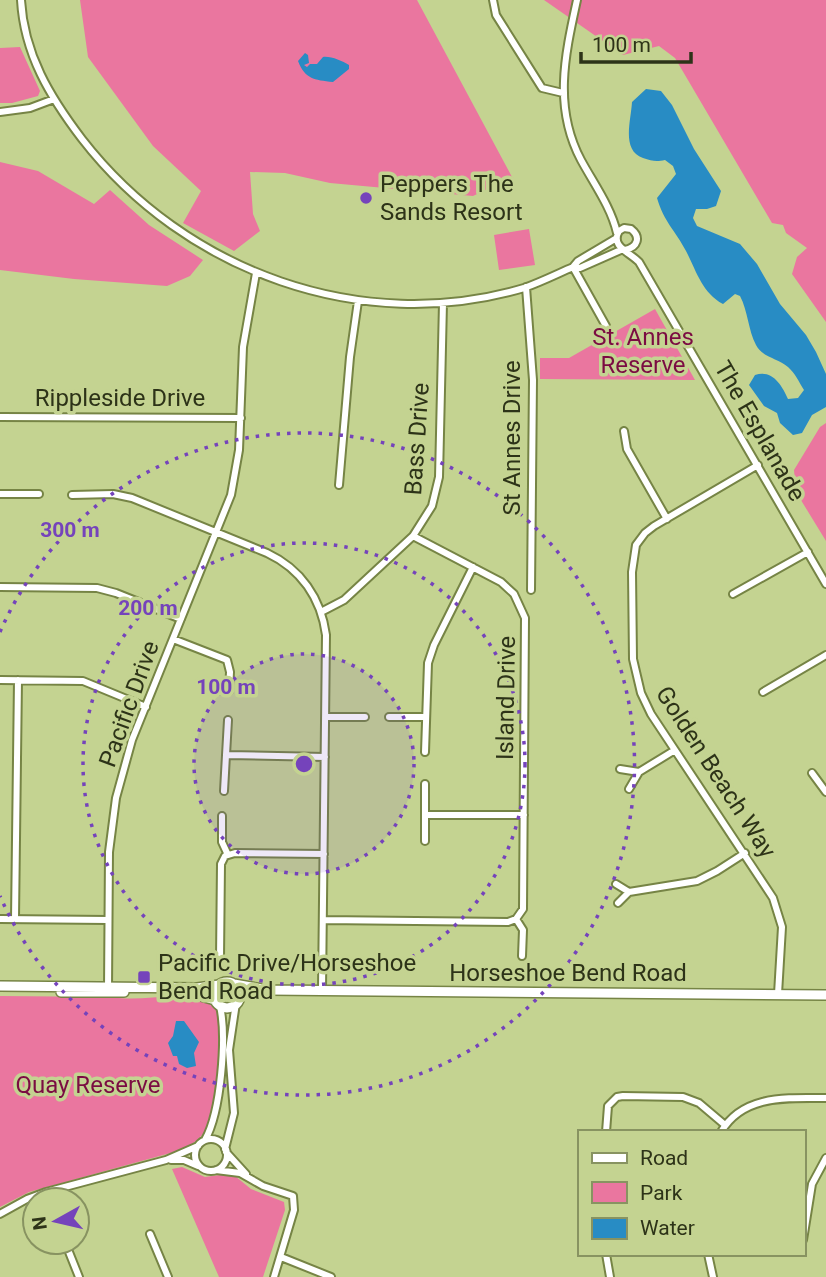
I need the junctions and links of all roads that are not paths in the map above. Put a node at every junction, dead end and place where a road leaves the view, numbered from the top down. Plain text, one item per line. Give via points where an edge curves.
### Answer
1 (21, 0) edge
2 (493, 0) edge
3 (577, 0) edge
4 (563, 93) junction
5 (54, 99) junction
6 (0, 112) edge
7 (610, 212) junction
8 (628, 228) junction
9 (616, 236) junction
10 (636, 244) junction
11 (624, 249) junction
12 (639, 262) junction
13 (573, 267) junction
14 (256, 273) junction
15 (526, 287) junction
16 (358, 301) junction
17 (443, 303) junction
18 (606, 326) dead end
19 (0, 417) edge
20 (241, 418) junction
21 (624, 431) dead end
22 (758, 465) junction
23 (339, 485) dead end
24 (0, 494) edge
25 (39, 494) dead end
26 (72, 495) dead end
27 (667, 519) junction
28 (218, 532) junction
29 (413, 536) junction
30 (807, 552) junction
31 (473, 567) junction
32 (826, 584) edge
33 (0, 587) edge
34 (531, 590) dead end
35 (733, 594) dead end
36 (321, 612) junction
37 (181, 619) junction
38 (173, 639) junction
39 (826, 656) edge
40 (0, 680) edge
41 (18, 680) junction
42 (229, 691) dead end
43 (763, 692) dead end
44 (146, 707) junction
45 (325, 717) junction
46 (365, 717) dead end
47 (389, 717) dead end
48 (425, 717) junction
49 (228, 720) dead end
50 (675, 750) junction
51 (425, 752) dead end
52 (226, 755) junction
53 (325, 757) junction
54 (620, 769) dead end
55 (639, 772) junction
56 (813, 773) dead end
57 (425, 784) dead end
58 (629, 789) dead end
59 (225, 791) dead end
60 (826, 792) edge
61 (425, 815) junction
62 (524, 815) junction
63 (222, 816) dead end
64 (425, 841) dead end
65 (744, 853) junction
66 (324, 854) junction
67 (228, 855) junction
68 (616, 884) dead end
69 (629, 892) junction
70 (618, 904) dead end
71 (0, 919) edge
72 (15, 919) junction
73 (516, 919) junction
74 (107, 920) junction
75 (323, 920) junction
76 (522, 956) dead end
77 (220, 958) dead end
78 (234, 984) junction
79 (219, 985) junction
80 (0, 986) edge
81 (108, 989) junction
82 (268, 989) junction
83 (322, 990) junction
84 (0, 991) edge
85 (778, 994) junction
86 (826, 995) edge
87 (218, 1003) junction
88 (237, 1003) junction
89 (826, 1098) edge
90 (725, 1125) junction
91 (606, 1130) edge
92 (721, 1130) edge
93 (205, 1140) junction
94 (198, 1146) junction
95 (226, 1150) junction
96 (826, 1158) edge
97 (166, 1160) junction
98 (200, 1166) junction
99 (216, 1170) junction
100 (250, 1177) junction
101 (80, 1186) edge
102 (21, 1202) edge
103 (0, 1214) edge
104 (805, 1229) edge
105 (150, 1234) dead end
106 (71, 1256) edge
107 (606, 1256) edge
108 (708, 1256) edge
109 (281, 1257) junction
110 (79, 1277) edge
111 (168, 1277) edge
112 (274, 1277) edge
113 (331, 1277) edge
114 (610, 1277) edge
115 (713, 1277) edge

1 - 5 street via 27,43
2 - 4 street via 496,15 542,88
3 - 4 street, The Esplanade via 566,49
4 - 7 street, The Esplanade via 565,117 579,157
5 - 6 street
5 - 14 street via 87,145 142,202 193,240
7 - 8 street, The Esplanade
7 - 9 street, The Esplanade
8 - 9 street
8 - 10 street, The Esplanade via 636,234
9 - 11 street, The Esplanade via 617,245
9 - 13 street
10 - 11 street
10 - 12 street, The Esplanade
11 - 12 street, The Esplanade
11 - 13 street
12 - 22 street, The Esplanade
13 - 15 street
13 - 18 street
14 - 16 street
14 - 20 street, Pacific Drive via 243,347
15 - 17 street
15 - 34 street, St Annes Drive via 533,377
16 - 17 street
16 - 23 street
17 - 29 street, Bass Drive via 438,486 427,517
19 - 20 street, Rippleside Drive
20 - 28 street, Pacific Drive via 236,475
21 - 27 street via 626,449
22 - 27 street, Golden Beach Way
22 - 30 street, The Esplanade
24 - 25 street
26 - 28 street via 122,495
27 - 50 street, Golden Beach Way via 645,533 634,553 632,648 646,704
28 - 36 street via 287,564 309,588
28 - 37 street, Pacific Drive
29 - 31 street, Island Drive
29 - 36 street, Bass Drive via 344,600
30 - 32 street, The Esplanade
30 - 35 street
31 - 48 street via 430,653
31 - 62 street, Island Drive via 508,587 525,618
33 - 37 street via 97,588
36 - 45 street via 326,635
37 - 38 street, Pacific Drive
38 - 42 street via 226,660
38 - 44 street, Pacific Drive
39 - 43 street
40 - 41 street
41 - 44 street via 83,681
41 - 72 street
44 - 74 street, Pacific Drive via 116,798
45 - 46 street
45 - 53 street
47 - 48 street
48 - 51 street
49 - 52 street
50 - 55 street
50 - 65 street, Golden Beach Way
52 - 53 street
52 - 59 street
53 - 66 street
54 - 55 street
55 - 58 street
56 - 60 street
57 - 61 street
61 - 62 street
61 - 64 street
62 - 73 street, Island Drive via 523,909
63 - 67 street via 222,842
65 - 69 street via 697,881
65 - 85 street, Golden Beach Way via 773,898 780,918
66 - 67 street
66 - 75 street
67 - 77 street via 221,864
68 - 69 street
69 - 70 street
71 - 72 street
72 - 74 street
73 - 75 street
73 - 76 street, Island Drive via 523,930
74 - 81 street, Pacific Drive
75 - 83 street
78 - 79 street
78 - 82 street, Horseshoe Bend Road
78 - 88 street via 239,990
79 - 81 street
79 - 87 street via 214,993
80 - 81 street
81 - 84 street
81 - 87 street via 181,992
82 - 83 street, Horseshoe Bend Road
82 - 88 street, Horseshoe Bend Road
83 - 85 street, Horseshoe Bend Road
85 - 86 street, Horseshoe Bend Road
87 - 88 street via 229,1008
87 - 93 street via 223,1032 221,1071
88 - 95 street via 229,1050 233,1113
89 - 90 street via 769,1100 745,1109
90 - 91 street via 692,1099 623,1096 608,1106
90 - 92 street
93 - 94 street
93 - 95 street via 219,1141
94 - 97 street
94 - 98 street via 195,1154
95 - 99 street via 223,1164
95 - 100 street
96 - 104 street via 813,1184
97 - 98 street
97 - 101 street
98 - 99 street
99 - 100 street
100 - 109 street via 289,1193 295,1201
102 - 103 street
105 - 111 street
106 - 110 street
107 - 114 street
108 - 115 street
109 - 112 street
109 - 113 street

